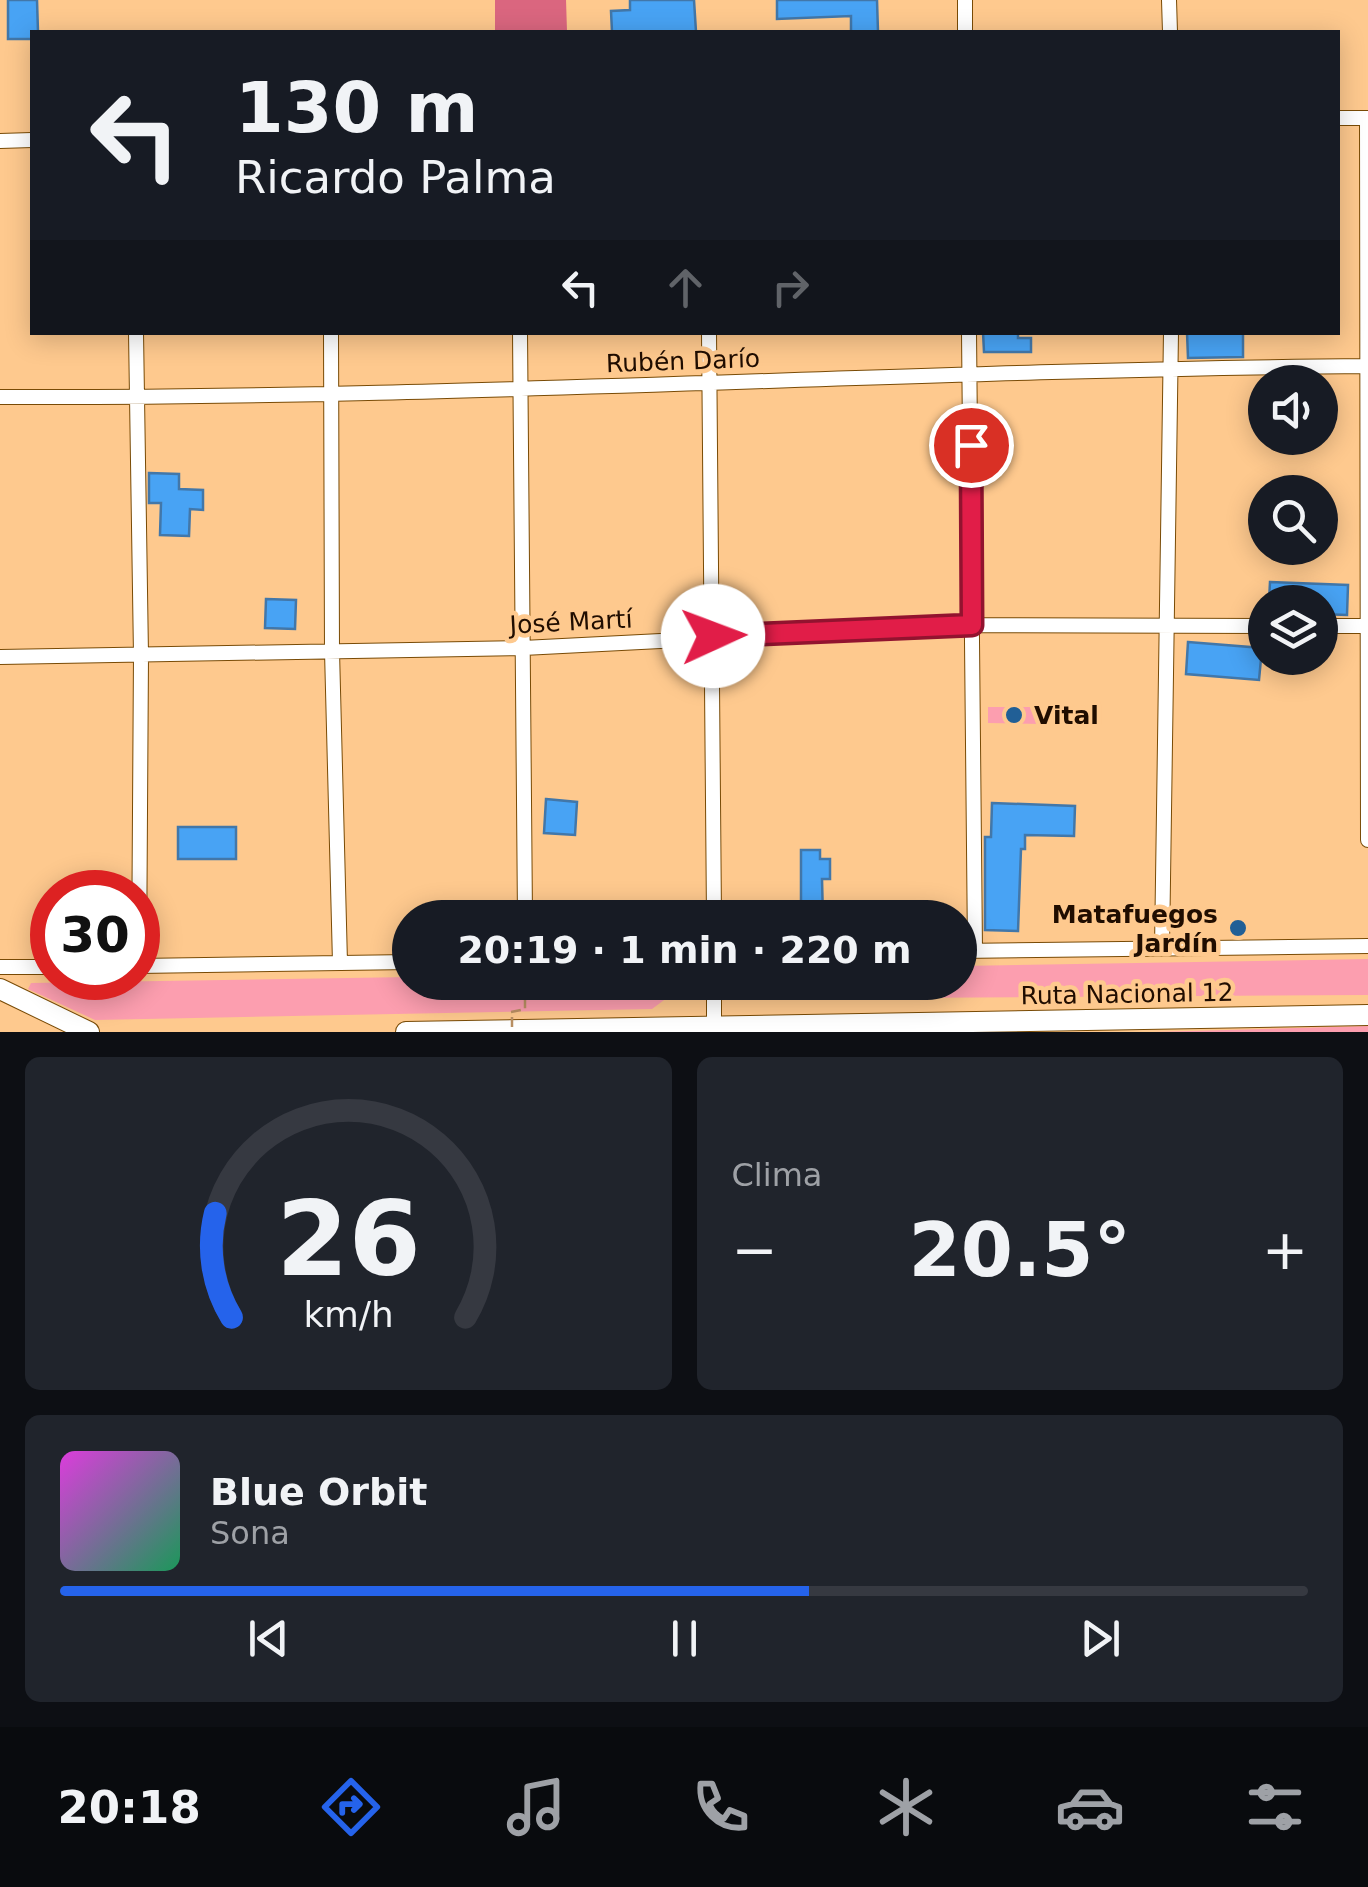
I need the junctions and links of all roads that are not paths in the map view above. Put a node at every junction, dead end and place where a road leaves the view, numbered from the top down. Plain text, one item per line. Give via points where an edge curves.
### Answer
1 (965, 0) edge
2 (1169, 0) edge
3 (964, 30) edge
4 (1170, 30) edge
5 (1340, 118) edge
6 (1367, 118) edge
7 (30, 140) edge
8 (0, 141) edge
9 (136, 335) edge
10 (331, 335) edge
11 (520, 335) edge
12 (709, 335) edge
13 (970, 335) edge
14 (1171, 335) edge
15 (1367, 366) edge
16 (1171, 368) junction
17 (970, 373) junction
18 (710, 382) junction
19 (519, 390) junction
20 (334, 394) junction
21 (0, 397) edge
22 (138, 398) junction
23 (972, 625) junction
24 (1167, 626) junction
25 (1248, 626) edge
26 (1338, 626) edge
27 (1367, 626) edge
28 (713, 636) junction
29 (523, 648) junction
30 (332, 652) junction
31 (141, 654) junction
32 (0, 657) edge
33 (1368, 840) edge
34 (139, 870) edge
35 (525, 900) edge
36 (714, 900) edge
37 (969, 900) edge
38 (1368, 946) edge
39 (1162, 948) junction
40 (977, 951) edge
41 (392, 962) edge
42 (340, 963) junction
43 (160, 966) edge
44 (0, 967) edge
45 (30, 967) edge
46 (0, 988) edge
47 (714, 1000) edge
48 (1368, 1015) edge
49 (714, 1026) junction
50 (975, 1027) edge
51 (89, 1032) edge
52 (406, 1032) edge

1 - 3 street
2 - 4 street
5 - 6 street
6 - 15 street
7 - 8 street
9 - 22 street
10 - 20 street
11 - 19 street
12 - 18 street
13 - 17 street
14 - 16 street
15 - 16 street, Rubén Darío
15 - 27 street
16 - 17 street, Rubén Darío
16 - 24 street
17 - 18 street, Rubén Darío
17 - 23 street
18 - 19 street, Rubén Darío
18 - 28 street
19 - 20 street, Rubén Darío
19 - 29 street
20 - 22 street, Rubén Darío
20 - 30 street
21 - 22 street, Rubén Darío
22 - 31 street
23 - 24 street, José Martí
23 - 28 street, José Martí
23 - 37 street
24 - 25 street, José Martí
24 - 39 street
26 - 27 street
27 - 33 street
28 - 29 street, José Martí
28 - 36 street
29 - 30 street, José Martí
29 - 35 street
30 - 31 street, José Martí
30 - 42 street
31 - 32 street, José Martí
31 - 34 street
38 - 39 street
39 - 40 street
41 - 42 street
42 - 43 street
44 - 45 street
46 - 51 highway
47 - 49 street
48 - 50 highway, Ruta Nacional 12
49 - 50 highway, Ruta Nacional 12
49 - 52 highway, Ruta Nacional 12

